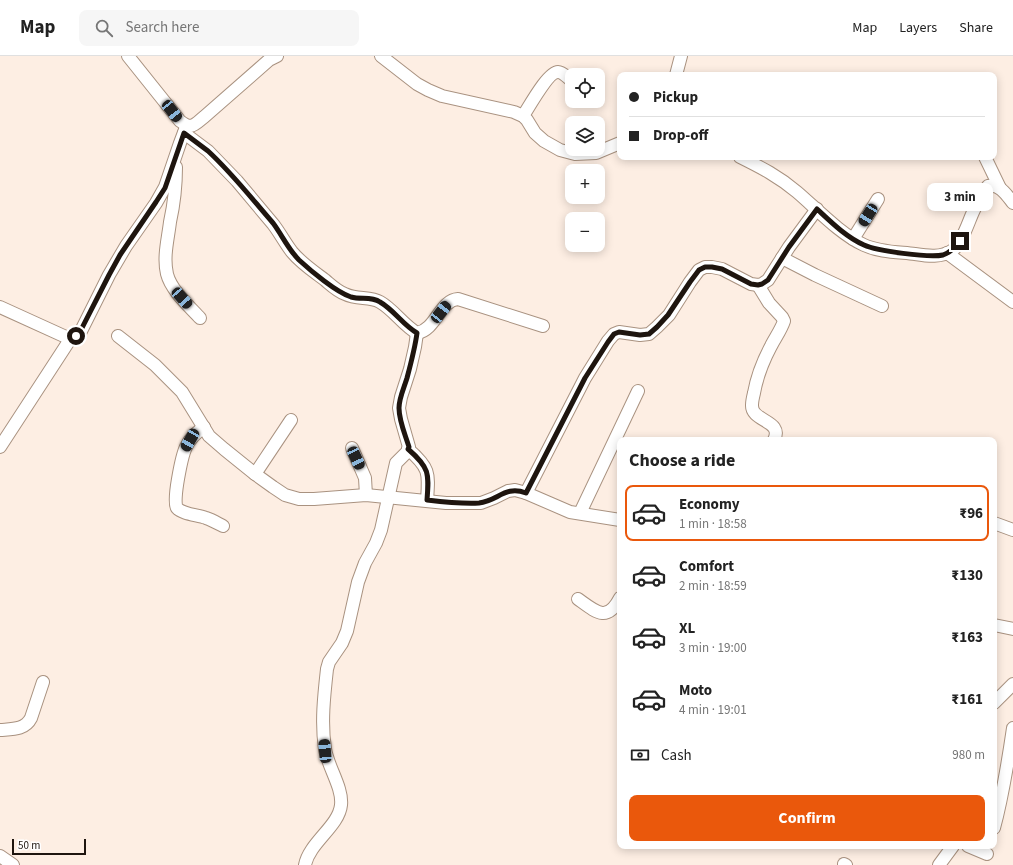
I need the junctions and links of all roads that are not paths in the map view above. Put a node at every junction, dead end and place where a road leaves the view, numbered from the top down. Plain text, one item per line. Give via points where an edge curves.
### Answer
1 (128, 56) edge
2 (276, 56) edge
3 (381, 56) edge
4 (681, 56) edge
5 (677, 72) edge
6 (565, 75) edge
7 (523, 116) junction
8 (185, 130) junction
9 (617, 144) edge
10 (176, 156) junction
11 (746, 160) edge
12 (986, 160) edge
13 (1000, 188) junction
14 (878, 199) dead end
15 (1013, 203) edge
16 (817, 209) junction
17 (853, 239) junction
18 (947, 253) junction
19 (782, 258) junction
20 (758, 285) junction
21 (1013, 302) edge
22 (882, 306) dead end
23 (0, 307) edge
24 (200, 318) dead end
25 (543, 326) dead end
26 (417, 333) junction
27 (118, 336) dead end
28 (71, 338) junction
29 (638, 391) dead end
30 (291, 420) dead end
31 (204, 427) junction
32 (620, 437) edge
33 (776, 437) edge
34 (617, 445) edge
35 (0, 447) edge
36 (352, 448) dead end
37 (408, 449) junction
38 (255, 474) junction
39 (526, 493) junction
40 (366, 495) junction
41 (388, 497) junction
42 (427, 500) junction
43 (580, 513) junction
44 (617, 519) edge
45 (997, 524) edge
46 (223, 526) dead end
47 (1013, 530) edge
48 (578, 599) dead end
49 (617, 604) edge
50 (997, 626) edge
51 (1013, 629) edge
52 (43, 682) dead end
53 (1013, 684) edge
54 (997, 700) edge
55 (1013, 728) edge
56 (0, 730) edge
57 (997, 817) edge
58 (951, 849) edge
59 (974, 849) edge
60 (987, 855) edge
61 (0, 856) edge
62 (13, 865) edge
63 (305, 865) edge
64 (939, 865) edge

1 - 8 street
2 - 8 street via 196,124
3 - 7 street via 417,84 442,96
4 - 5 street
6 - 7 street via 561,72 553,73
7 - 9 street via 535,133 560,150 575,154 596,153
8 - 10 street
8 - 26 street via 237,181 304,264 343,294 381,302
10 - 24 street via 174,202 165,260 167,274 172,286
10 - 28 street via 165,188 126,246 80,332
11 - 16 street via 781,179
12 - 13 street
13 - 15 street
13 - 18 street via 988,186 960,241
14 - 17 street
16 - 17 street
16 - 19 street
17 - 18 street via 865,246 878,249 933,256
18 - 21 street
19 - 20 street via 768,280
19 - 22 street
20 - 33 street via 784,321 762,365 752,406 756,415 774,427
20 - 39 street via 722,269 705,267 699,270 668,315 649,334 614,334 585,378
23 - 28 street
25 - 26 street via 454,299 448,302 427,329
26 - 37 street via 399,408
27 - 31 street via 155,365 182,392
28 - 35 street
29 - 32 street
30 - 38 street
31 - 38 street via 209,436
31 - 46 street via 194,434 181,459 176,506
34 - 43 street
36 - 40 street via 365,478
37 - 41 street via 396,463
37 - 42 street via 426,468
38 - 40 street via 286,495 299,499
39 - 42 street via 508,491 481,503
39 - 43 street via 570,512
40 - 41 street
41 - 42 street
41 - 63 street via 381,530 358,582 347,631 327,670 323,725 325,751 341,796 341,806 332,824 308,855
43 - 44 street
45 - 47 street
48 - 49 street via 600,613 612,610
50 - 51 street
52 - 56 street via 29,723 23,727
53 - 54 street
55 - 57 street
58 - 64 street
59 - 60 street
61 - 62 street

